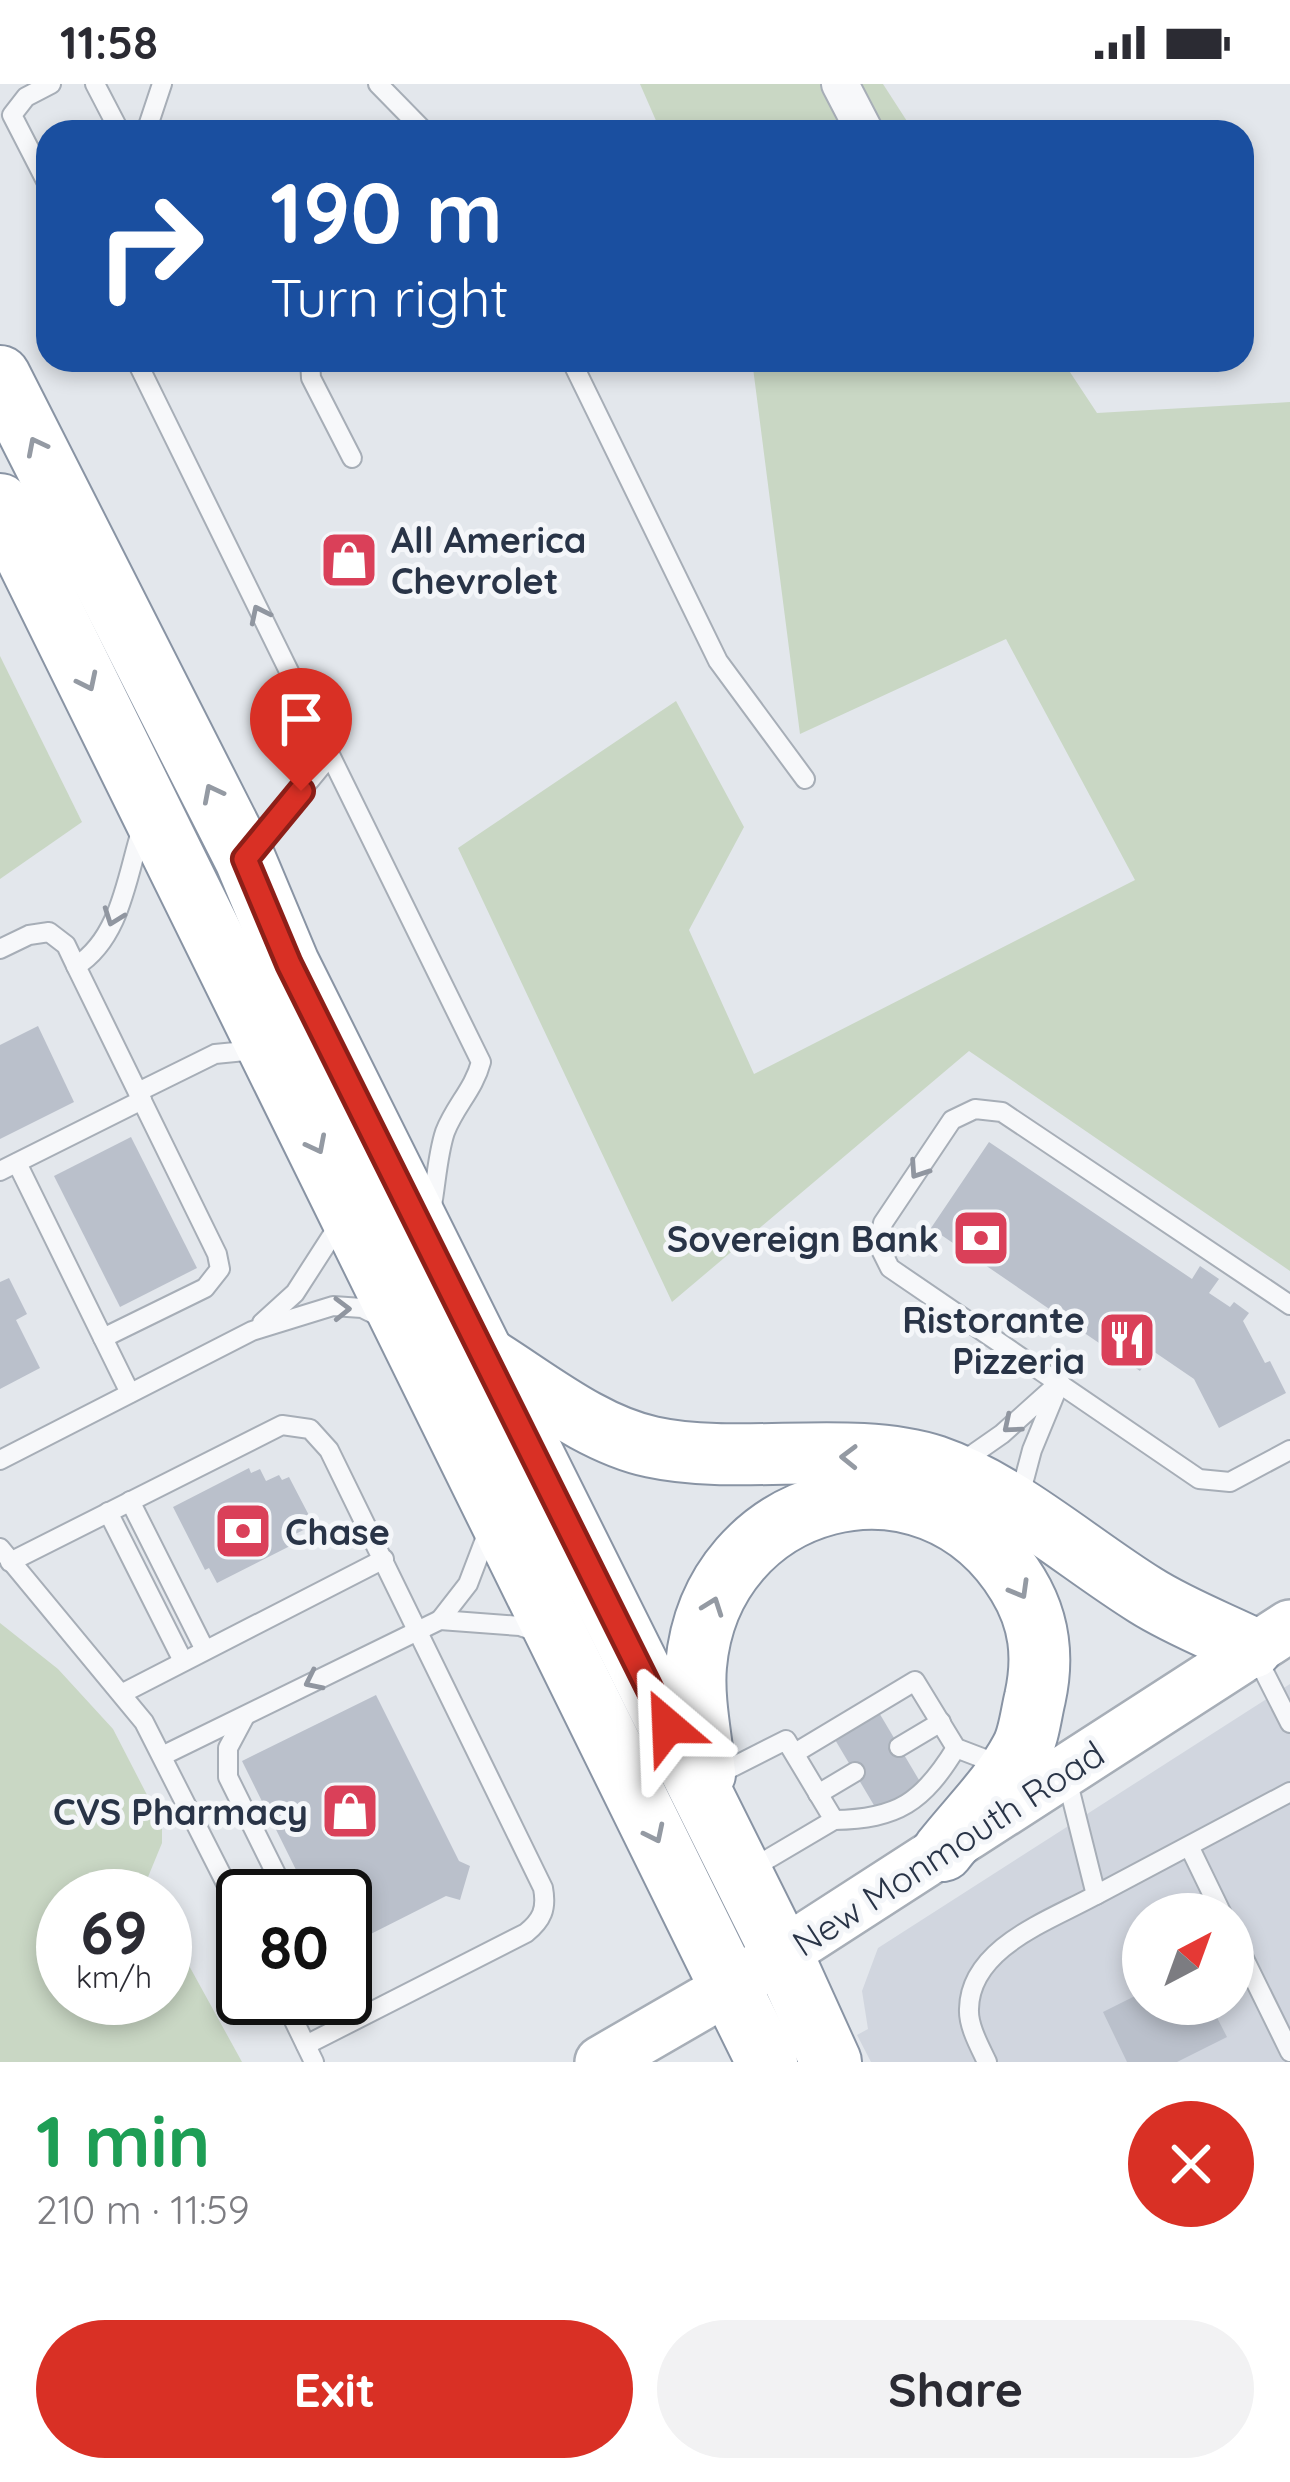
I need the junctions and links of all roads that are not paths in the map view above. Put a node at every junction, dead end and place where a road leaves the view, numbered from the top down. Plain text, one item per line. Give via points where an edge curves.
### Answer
1 (51, 84) edge
2 (95, 84) edge
3 (162, 84) edge
4 (378, 84) edge
5 (840, 84) edge
6 (114, 120) edge
7 (150, 120) edge
8 (411, 120) edge
9 (859, 120) edge
10 (36, 161) edge
11 (142, 372) edge
12 (311, 372) edge
13 (578, 372) edge
14 (0, 376) edge
15 (352, 458) dead end
16 (0, 504) edge
17 (18, 576) edge
18 (329, 757) junction
19 (805, 779) dead end
20 (148, 806) junction
21 (245, 859) junction
22 (0, 950) edge
23 (76, 966) junction
24 (271, 1054) junction
25 (140, 1096) junction
26 (8, 1167) edge
27 (348, 1208) junction
28 (426, 1239) junction
29 (1290, 1305) edge
30 (252, 1331) junction
31 (103, 1338) junction
32 (418, 1351) junction
33 (484, 1356) junction
34 (1060, 1382) junction
35 (130, 1393) junction
36 (1290, 1450) edge
37 (0, 1460) edge
38 (948, 1472) junction
39 (130, 1501) junction
40 (495, 1507) junction
41 (1016, 1510) junction
42 (108, 1512) junction
43 (5, 1555) edge
44 (384, 1559) junction
45 (440, 1620) junction
46 (418, 1629) junction
47 (1271, 1637) edge
48 (564, 1646) junction
49 (205, 1650) junction
50 (183, 1661) junction
51 (123, 1693) junction
52 (247, 1714) junction
53 (941, 1722) junction
54 (1290, 1723) edge
55 (899, 1747) dead end
56 (795, 1753) junction
57 (164, 1755) junction
58 (1010, 1763) junction
59 (855, 1772) dead end
60 (1290, 1792) edge
61 (706, 1793) junction
62 (818, 1794) junction
63 (834, 1820) junction
64 (1190, 1848) junction
65 (943, 1851) joint
66 (220, 1869) edge
67 (274, 1869) edge
68 (742, 1875) junction
69 (1212, 1893) edge
70 (1096, 1895) junction
71 (782, 1954) junction
72 (1254, 1979) edge
73 (729, 1988) junction
74 (372, 2011) edge
75 (296, 2025) edge
76 (346, 2025) edge
77 (1290, 2052) edge
78 (310, 2054) edge
79 (601, 2062) edge
80 (767, 2062) edge
81 (831, 2062) edge
82 (987, 2062) edge

1 - 10 lane via 12,115
2 - 6 lane
3 - 7 lane
4 - 8 lane
5 - 9 street
18 -> 11 lane
12 - 15 lane
13 - 19 lane via 718,661
21 -> 14 highway
16 - 17 highway
17 -> 20 highway
18 - 21 lane
18 - 28 lane via 482,1062 443,1137
20 -> 23 lane via 110,930
20 - 24 highway
21 - 28 highway
22 - 23 lane via 49,932
23 - 25 lane
24 - 25 lane via 214,1054
24 -> 27 highway
25 - 26 lane
25 - 31 lane via 220,1269 205,1288
26 - 31 lane
27 - 30 lane via 295,1293
27 - 32 highway
28 - 33 highway
29 -> 34 lane via 1002,1112 975,1109 952,1120 883,1223 879,1246 890,1268
30 -> 32 lane via 349,1306 389,1322
30 - 35 lane
31 - 35 lane
32 - 40 highway
38 -> 33 highway via 893,1459 652,1447 612,1434
33 - 61 highway
34 - 36 lane via 1199,1479 1230,1482
34 -> 38 lane
34 - 41 lane
35 - 37 lane
38 - 41 highway
39 - 42 lane
39 - 44 lane via 296,1424 329,1450
39 - 49 lane
40 - 45 lane via 468,1584
40 - 48 highway
41 - 47 highway via 1150,1598
42 - 43 lane
42 - 50 lane
43 - 51 lane
44 - 46 lane
44 - 49 lane
45 - 46 lane
45 - 48 lane via 520,1626
46 -> 52 lane
46 - 74 lane via 546,1901 526,1933
47 - 54 lane
47 - 58 main road, New Monmouth Road
48 -> 73 highway
49 - 50 lane
50 - 51 lane
51 - 57 lane
52 - 57 lane
52 - 67 lane via 228,1748 229,1777
53 - 55 lane
53 - 56 lane via 915,1681
53 - 58 lane
56 - 61 lane via 786,1740
56 - 62 lane
57 - 66 lane
61 -> 58 highway via 696,1666 713,1600 768,1530 854,1499 891,1499 951,1518 1004,1562 1029,1604 1041,1670 1022,1749
58 - 63 lane via 933,1787 878,1820
58 - 65 highway
58 - 70 lane
59 - 62 lane
60 - 64 lane
61 - 68 highway
62 - 63 lane
63 - 68 lane
64 - 69 lane
64 - 70 lane
65 - 71 main road, New Monmouth Road
68 - 71 highway
70 - 82 lane via 1004,1946 980,1975 969,2009
71 - 73 main road, New Monmouth Road
71 - 81 highway
72 - 77 lane
73 - 79 main road, New Monmouth Road
73 - 80 highway
75 - 78 lane
76 - 78 lane

